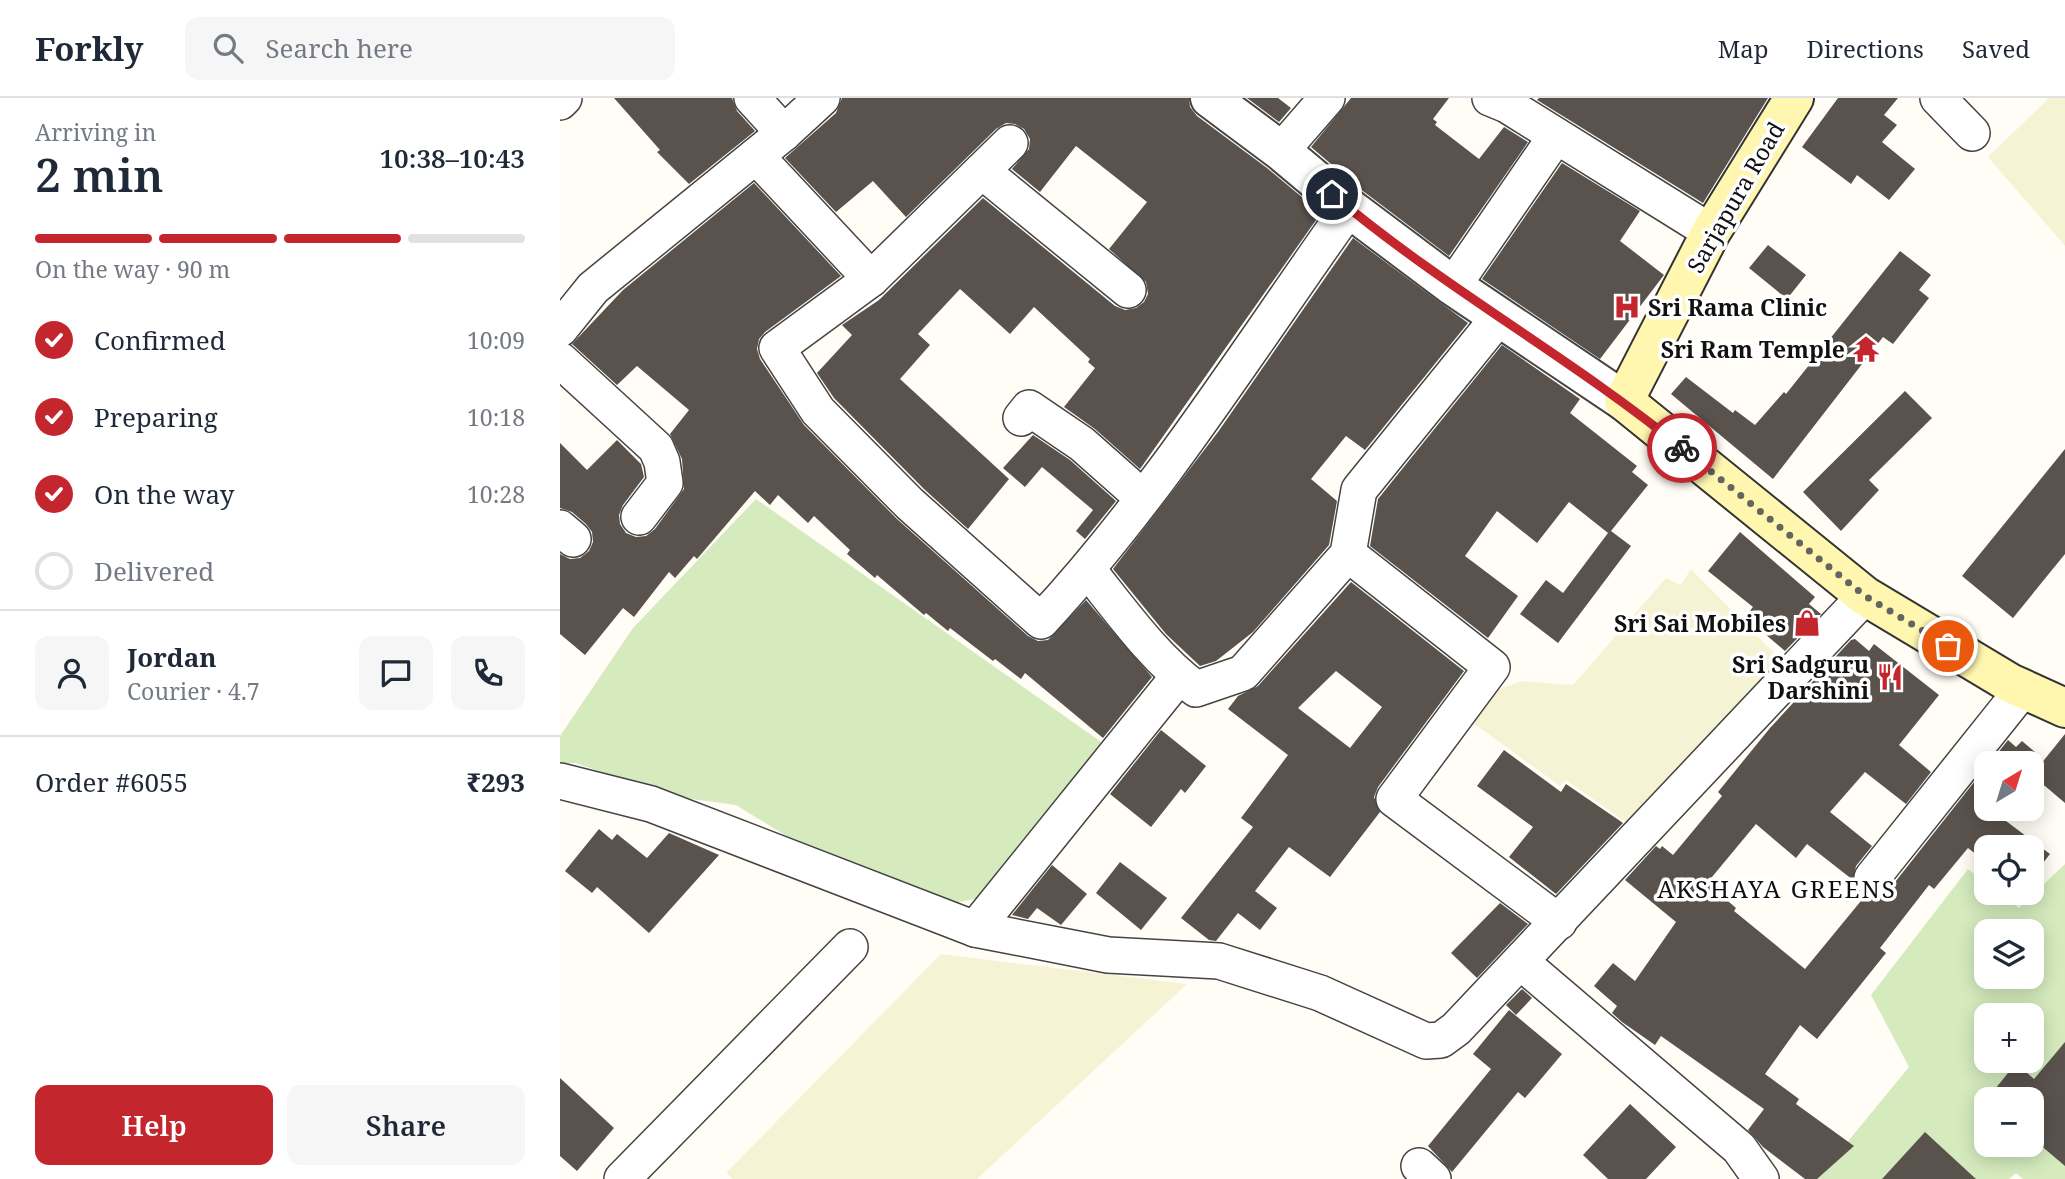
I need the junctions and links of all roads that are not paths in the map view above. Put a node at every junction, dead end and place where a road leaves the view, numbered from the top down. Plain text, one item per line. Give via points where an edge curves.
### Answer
1 (752, 98) edge
2 (822, 98) edge
3 (1210, 98) edge
4 (1327, 98) edge
5 (1794, 98) edge
6 (1938, 98) edge
7 (1503, 100) edge
8 (784, 133) junction
9 (1972, 133) dead end
10 (1556, 135) junction
11 (1010, 143) dead end
12 (1281, 151) junction
13 (756, 156) junction
14 (982, 171) junction
15 (1349, 208) junction
16 (1711, 233) junction
17 (871, 279) junction
18 (1453, 286) junction
19 (1128, 290) dead end
20 (1499, 317) junction
21 (560, 329) edge
22 (560, 360) edge
23 (1624, 401) junction
24 (1021, 418) dead end
25 (1143, 498) junction
26 (639, 517) dead end
27 (1348, 554) junction
28 (1088, 570) junction
29 (1865, 596) junction
30 (1178, 676) junction
31 (2023, 689) junction
32 (2065, 708) edge
33 (560, 781) edge
34 (1872, 878) dead end
35 (1559, 922) junction
36 (975, 929) junction
37 (850, 947) dead end
38 (1521, 962) junction
39 (622, 1179) edge
40 (1761, 1179) edge

1 - 8 street
2 - 8 street
3 - 12 street
4 - 12 street
5 - 16 main road, Sarjapura Road
6 - 9 street
7 - 10 street
8 - 13 street
10 - 16 street
10 - 18 street
11 - 14 street
12 - 15 street
13 - 17 street
13 - 21 street via 602,279
14 - 17 street
14 - 19 street
15 - 18 street
15 - 25 street
16 - 23 main road, Sarjapura Road
17 - 28 street via 777,348 818,411 910,504 1041,621
18 - 20 street
20 - 23 street
20 - 27 street via 1359,490
22 - 26 street via 656,448 666,482
23 - 29 main road
24 - 25 street via 1029,408 1082,444
25 - 28 street
27 - 30 street via 1243,673 1196,689
27 - 35 street via 1492,667 1394,799
28 - 30 street
29 - 31 main road
29 - 35 street
30 - 36 street
31 - 32 main road
31 - 34 street
33 - 36 street via 651,804
35 - 38 street
36 - 38 street via 1108,955 1219,961 1320,993 1426,1041 1441,1041 1456,1029
37 - 39 street
38 - 40 street via 1740,1148

